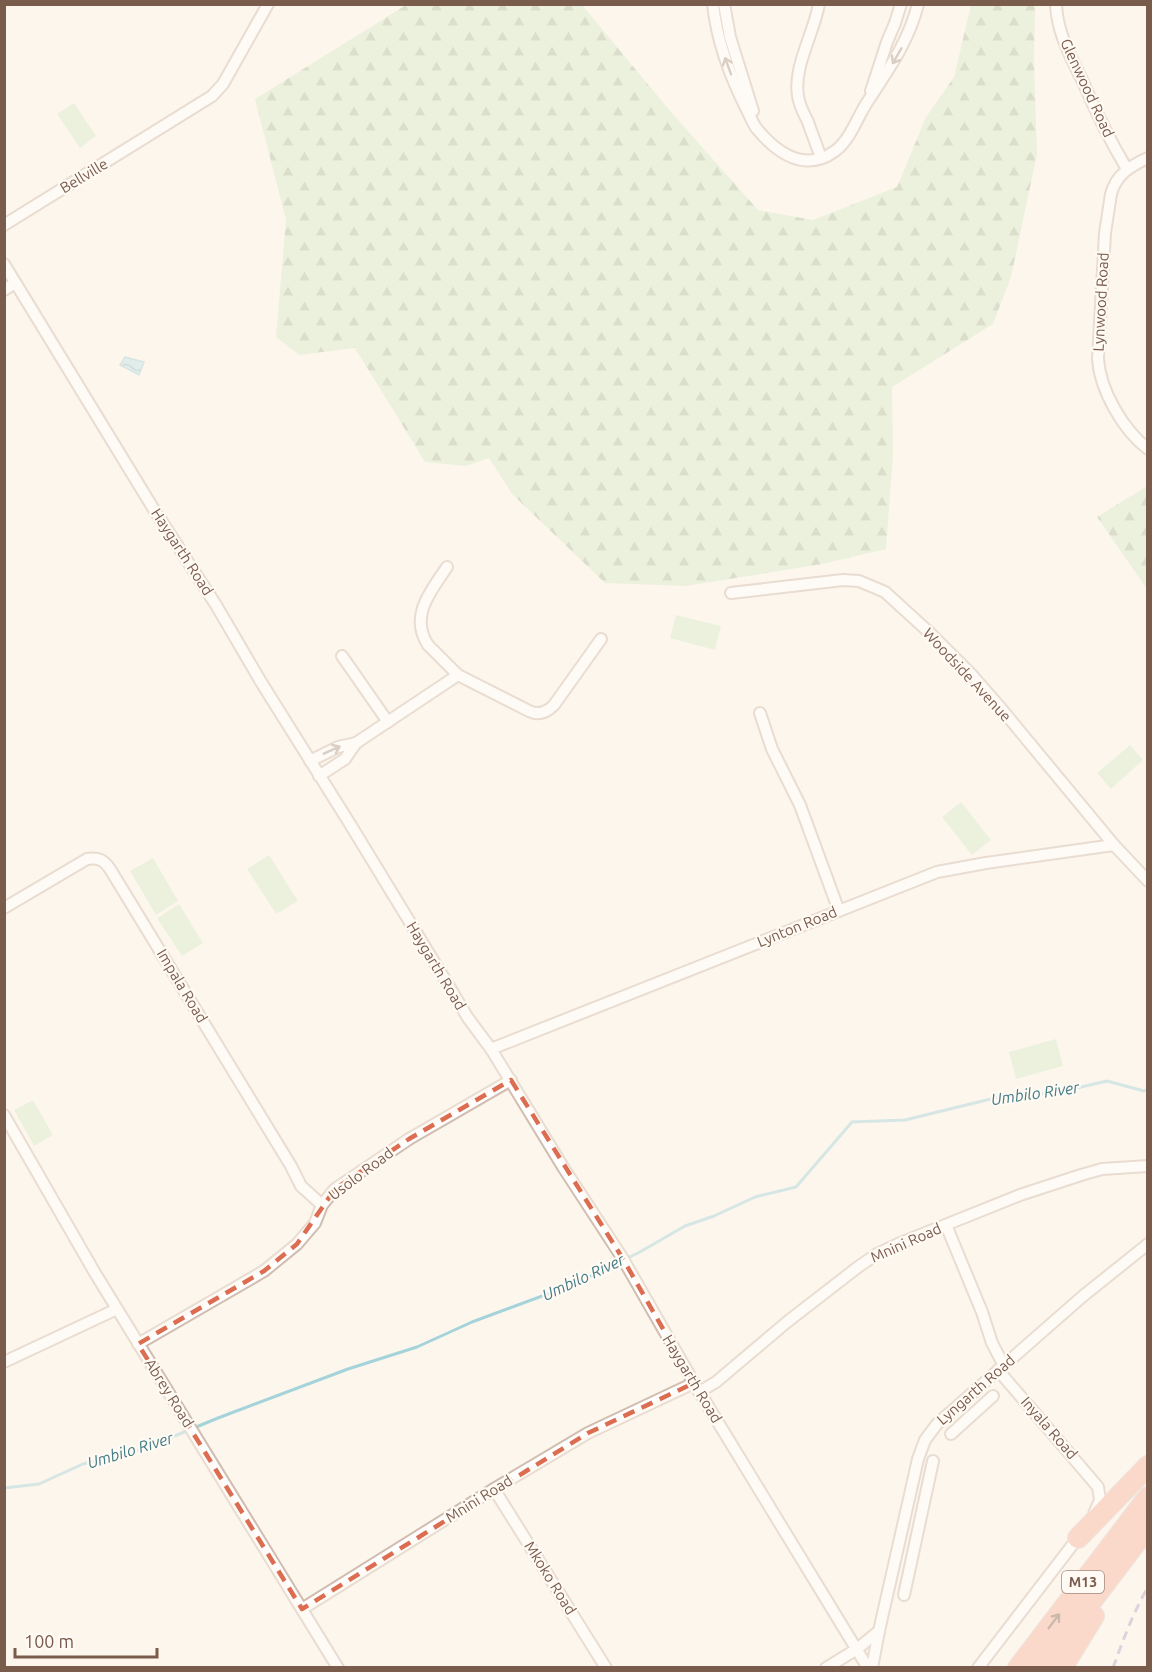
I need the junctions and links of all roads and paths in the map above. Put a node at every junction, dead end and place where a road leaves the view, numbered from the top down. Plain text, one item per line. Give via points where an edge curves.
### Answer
1 (268, 4) edge
2 (713, 4) edge
3 (724, 4) edge
4 (819, 4) edge
5 (901, 4) edge
6 (918, 4) edge
7 (1056, 4) edge
8 (867, 103) junction
9 (765, 136) junction
10 (821, 158) junction
11 (1148, 158) edge
12 (1127, 169) junction
13 (4, 225) edge
14 (4, 264) edge
15 (15, 283) junction
16 (4, 290) edge
17 (1148, 449) edge
18 (447, 567) dead end
19 (731, 592) dead end
20 (601, 639) dead end
21 (342, 656) dead end
22 (458, 675) junction
23 (760, 713) dead end
24 (388, 722) junction
25 (356, 743) junction
26 (310, 761) junction
27 (319, 776) junction
28 (1114, 845) junction
29 (1148, 881) edge
30 (4, 908) edge
31 (839, 911) junction
32 (491, 1049) junction
33 (511, 1080) junction
34 (4, 1115) edge
35 (1148, 1166) edge
36 (322, 1204) junction
37 (946, 1225) junction
38 (1148, 1244) edge
39 (117, 1309) junction
40 (138, 1344) junction
41 (4, 1362) edge
42 (1001, 1368) junction
43 (696, 1388) junction
44 (993, 1396) dead end
45 (967, 1397) junction
46 (977, 1409) junction
47 (951, 1434) dead end
48 (933, 1461) dead end
49 (1141, 1472) edge
50 (911, 1488) junction
51 (1107, 1488) junction
52 (494, 1489) junction
53 (926, 1491) junction
54 (1148, 1497) edge
55 (1148, 1527) edge
56 (1148, 1533) edge
57 (1078, 1538) junction
58 (904, 1595) dead end
59 (302, 1609) junction
60 (879, 1631) junction
61 (857, 1649) junction
62 (338, 1668) edge
63 (606, 1668) edge
64 (826, 1668) edge
65 (870, 1668) edge
66 (978, 1668) edge
67 (1018, 1668) edge
68 (1041, 1668) edge
69 (1062, 1668) edge

1 - 13 street, Bellville via 218,90 204,102
9 -> 2 street via 757,129 738,93 719,41
3 - 9 street via 730,37
4 - 10 street via 799,72 797,96
5 - 8 street
6 -> 8 street via 906,39
7 - 12 street, Glenwood Road via 1067,49
8 - 10 street via 846,140 836,151
9 - 10 street via 772,146 789,156
11 - 12 street
12 - 17 street, Lynwood Road via 1118,178 1108,206 1099,367 1103,387 1135,437
14 - 15 street, Haygarth Road
15 - 16 street
15 - 26 street, Haygarth Road
18 - 22 street via 430,593 419,623 428,645
19 - 28 street, Woodside Avenue via 843,580 859,581 885,592 972,675
20 - 22 street via 554,705 537,714
21 - 24 street
22 - 24 street
23 - 31 street via 772,749 800,805
24 - 25 street
26 -> 25 street
25 - 27 street via 345,759
26 - 27 street, Haygarth Road
27 - 32 street, Haygarth Road
28 - 29 street, Woodside Avenue
28 - 31 street, Lynton Road via 937,873
30 - 36 street, Impala Road via 87,859 104,861 301,1186
31 - 32 street, Lynton Road
32 - 33 street, Haygarth Road
33 - 36 street, Usolo Road via 409,1139 335,1189
33 - 43 street, Haygarth Road via 637,1283
34 - 39 street, Abrey Road
35 - 37 street, Mnini Road via 1096,1170
36 - 40 street, Usolo Road via 315,1223 278,1260
37 - 42 street, Inyala Road
37 - 43 street, Mnini Road via 869,1259 716,1382
38 - 42 street, Lyngarth Road
39 - 40 street, Abrey Road
39 - 41 street
40 - 59 street, Abrey Road
42 - 45 street, Lyngarth Road
42 - 51 street, Inyala Road
43 - 52 street, Mnini Road via 588,1433
43 - 61 street, Haygarth Road
44 - 46 street
45 - 46 street
45 - 50 street, Lyngarth Road via 928,1435
46 - 47 street
48 - 53 street
49 - 51 street
49 - 57 highway
50 - 53 street
50 - 60 street, Lyngarth Road
51 - 57 street
52 - 59 street, Mnini Road
52 - 63 street, Mkoko Road
53 - 58 street
67 -> 54 highway, M13
55 - 68 highway, M13
56 - 69 highway
57 - 66 street
59 - 62 street, Abrey Road
60 - 61 street
60 - 65 street, Lyngarth Road
61 - 64 street
61 - 65 street, Haygarth Road

